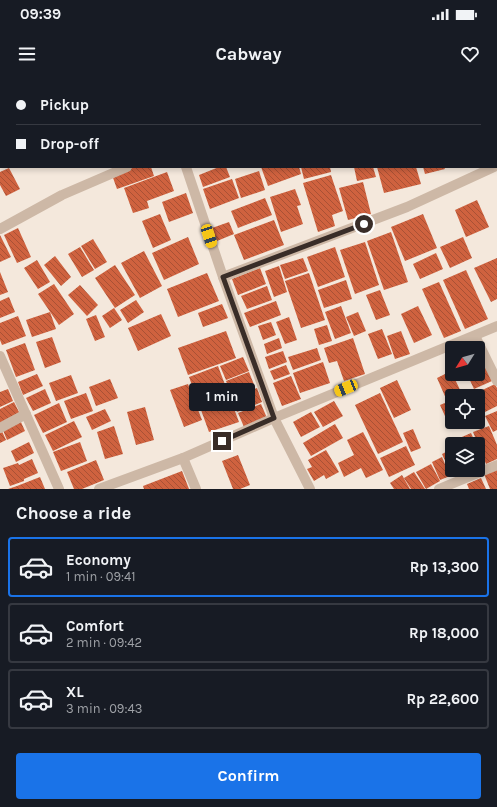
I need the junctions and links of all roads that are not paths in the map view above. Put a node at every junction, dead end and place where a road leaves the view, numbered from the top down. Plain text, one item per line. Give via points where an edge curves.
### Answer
1 (125, 168) edge
2 (186, 168) edge
3 (492, 168) edge
4 (0, 229) edge
5 (223, 277) junction
6 (497, 326) edge
7 (475, 336) junction
8 (0, 356) edge
9 (497, 381) edge
10 (26, 414) junction
11 (274, 418) junction
12 (0, 428) edge
13 (183, 458) junction
14 (497, 465) edge
15 (59, 489) edge
16 (99, 489) edge
17 (196, 489) edge
18 (310, 489) edge
19 (439, 489) edge

1 - 4 street via 62,195
2 - 5 street
3 - 5 street via 407,207
5 - 11 street
6 - 7 street
7 - 9 street
7 - 11 street
8 - 10 street
10 - 12 street
10 - 15 street
11 - 13 street
11 - 18 street
13 - 16 street
13 - 17 street
14 - 19 street

